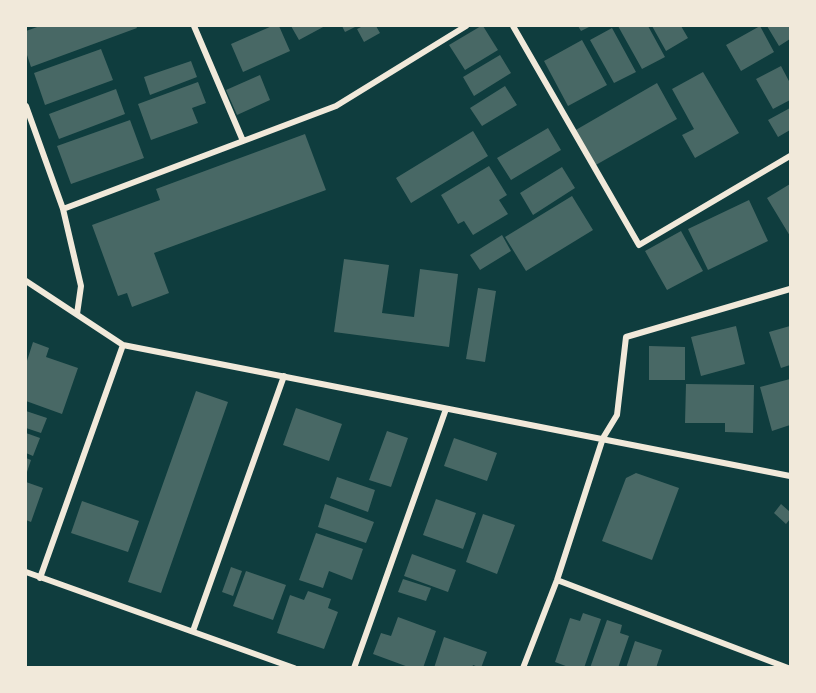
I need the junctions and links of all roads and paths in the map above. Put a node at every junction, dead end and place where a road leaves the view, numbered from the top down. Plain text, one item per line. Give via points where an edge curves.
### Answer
1 (195, 26) edge
2 (466, 26) edge
3 (513, 26) edge
4 (26, 106) edge
5 (243, 141) junction
6 (790, 156) edge
7 (63, 209) junction
8 (26, 281) edge
9 (790, 289) edge
10 (76, 314) junction
11 (123, 345) junction
12 (284, 376) junction
13 (446, 409) junction
14 (603, 438) junction
15 (790, 476) edge
16 (26, 572) edge
17 (40, 578) junction
18 (556, 580) junction
19 (193, 631) junction
20 (294, 668) edge
21 (354, 668) edge
22 (523, 668) edge
23 (788, 668) edge

1 - 5 street
2 - 5 street via 336,106
3 - 6 street via 639,245
4 - 7 street
5 - 7 street
7 - 10 street via 81,286
8 - 10 street
9 - 14 street via 626,338 616,415
10 - 11 street
11 - 12 street
11 - 17 street
12 - 13 street
12 - 19 street
13 - 14 street
13 - 21 street
14 - 15 street
14 - 18 street
16 - 17 street
17 - 19 street
18 - 22 street
18 - 23 street
19 - 20 street

